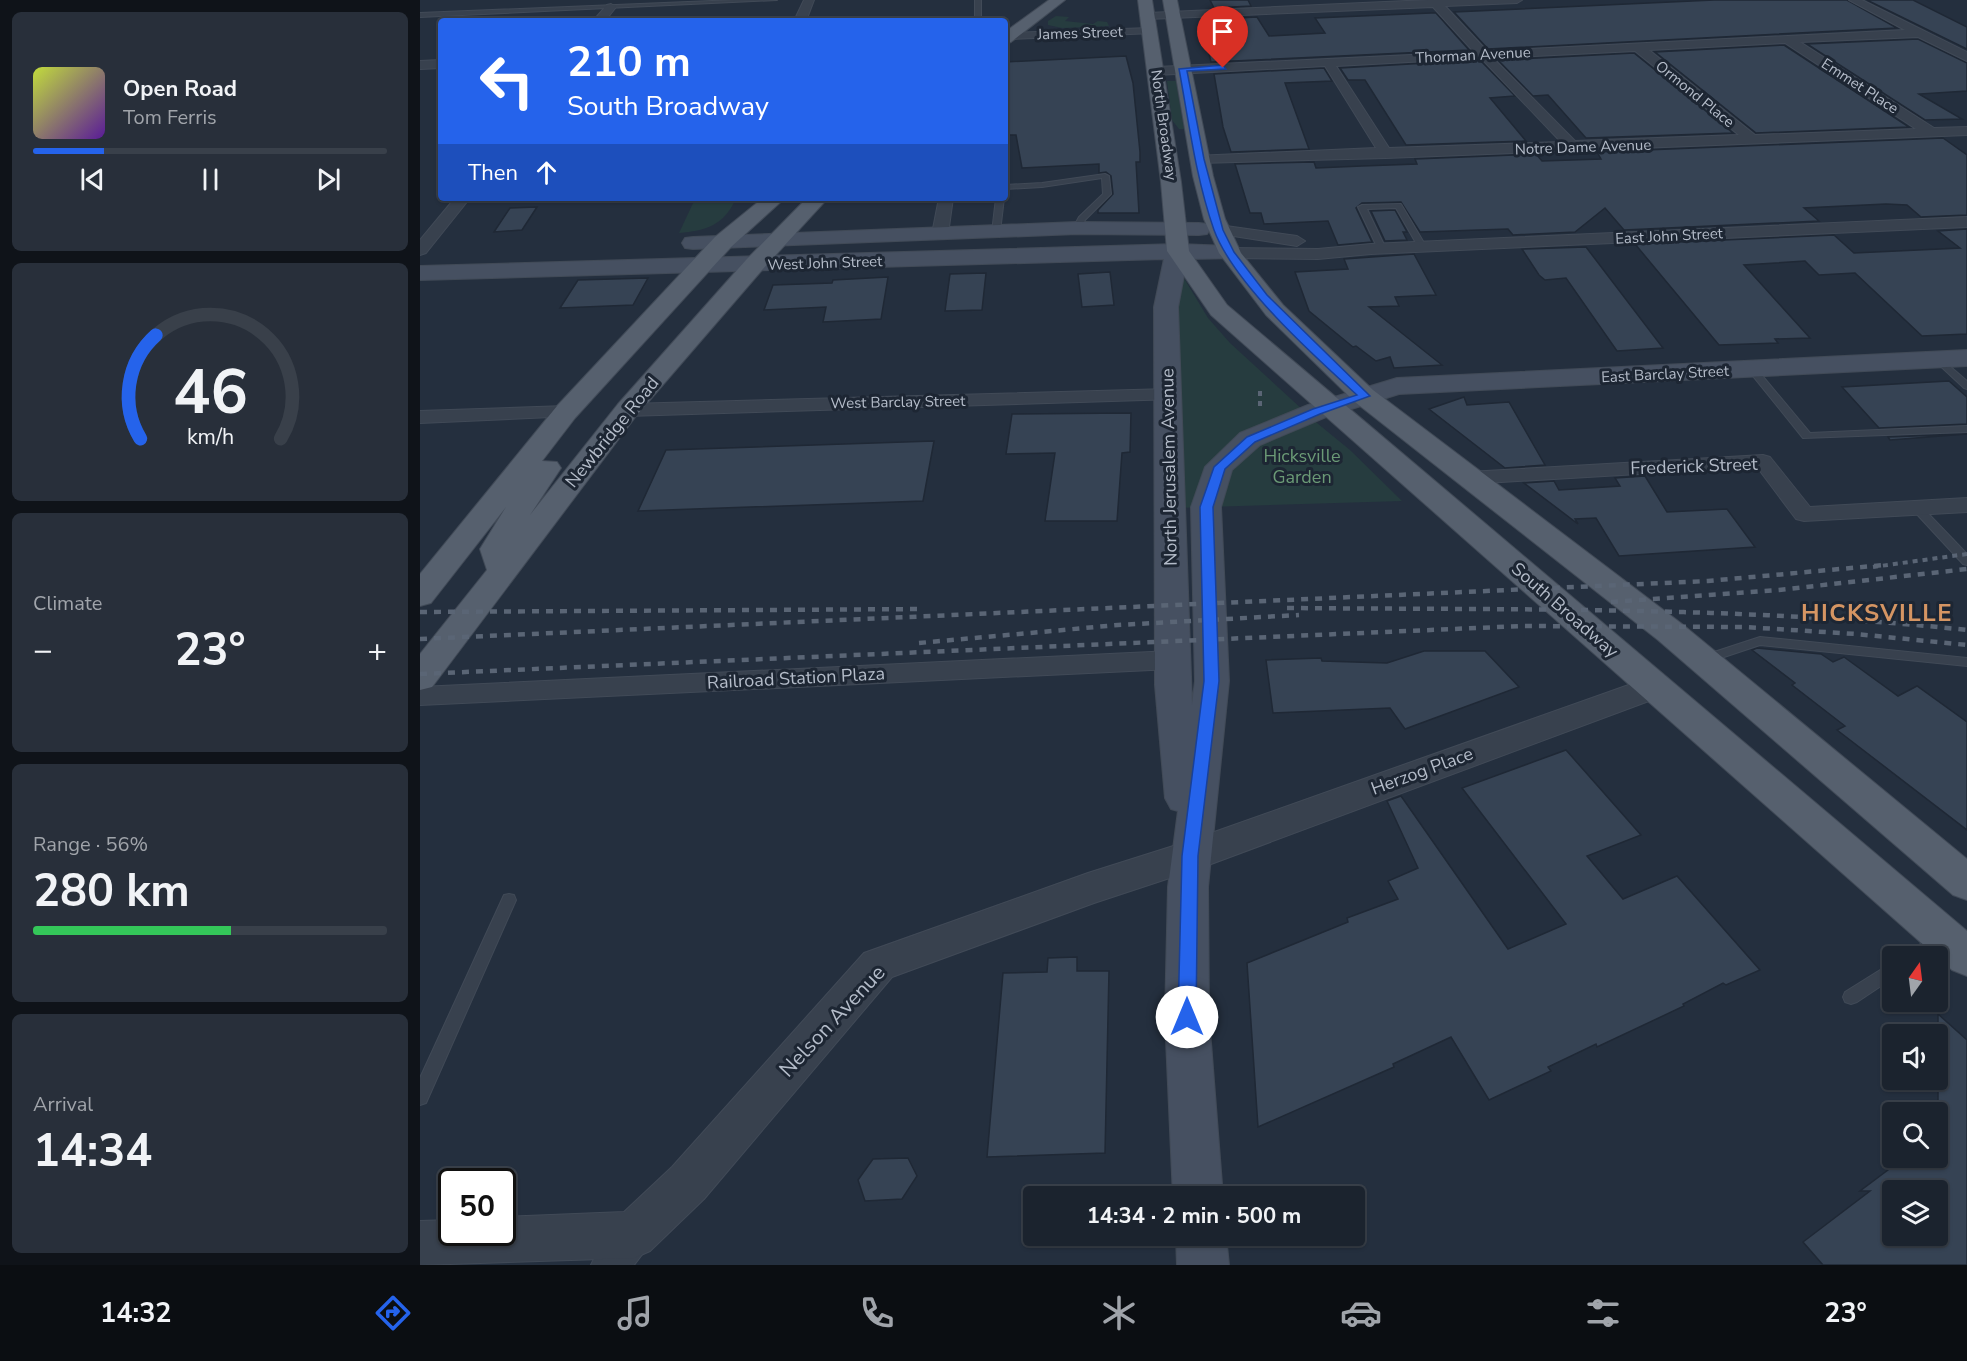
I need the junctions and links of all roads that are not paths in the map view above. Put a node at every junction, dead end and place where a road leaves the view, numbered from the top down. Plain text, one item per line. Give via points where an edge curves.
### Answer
1 (774, 0) edge
2 (809, 0) edge
3 (978, 0) edge
4 (1058, 0) edge
5 (1517, 0) edge
6 (1854, 0) edge
7 (1435, 2) edge
8 (611, 7) junction
9 (1171, 7) edge
10 (420, 15) edge
11 (1148, 16) edge
12 (602, 18) edge
13 (801, 18) edge
14 (978, 18) edge
15 (1920, 33) junction
16 (1008, 37) edge
17 (1008, 38) edge
18 (1788, 40) junction
19 (1638, 47) junction
20 (1484, 55) junction
21 (1967, 57) edge
22 (1328, 62) junction
23 (420, 64) edge
24 (438, 64) edge
25 (1183, 69) junction
26 (1157, 71) junction
27 (1967, 131) edge
28 (1932, 133) junction
29 (1753, 140) junction
30 (1573, 147) junction
31 (1386, 154) junction
32 (1200, 159) junction
33 (1008, 187) edge
34 (461, 201) edge
35 (771, 201) edge
36 (815, 201) edge
37 (946, 201) edge
38 (1000, 201) edge
39 (1967, 222) edge
40 (1077, 228) junction
41 (1219, 230) junction
42 (996, 232) junction
43 (940, 234) junction
44 (777, 240) junction
45 (1177, 240) junction
46 (723, 242) junction
47 (675, 244) dead end
48 (605, 247) dead end
49 (1423, 248) junction
50 (1376, 249) junction
51 (420, 250) edge
52 (1229, 253) junction
53 (420, 256) edge
54 (754, 265) junction
55 (701, 266) junction
56 (420, 273) edge
57 (1967, 358) edge
58 (1938, 359) junction
59 (1752, 369) junction
60 (1967, 386) edge
61 (1168, 395) junction
62 (1364, 396) junction
63 (1331, 406) junction
64 (627, 410) junction
65 (566, 412) junction
66 (420, 417) edge
67 (1967, 429) edge
68 (548, 435) junction
69 (1468, 478) junction
70 (1967, 505) edge
71 (1917, 508) junction
72 (1967, 561) edge
73 (503, 572) junction
74 (420, 595) edge
75 (1702, 660) junction
76 (1967, 662) edge
77 (1172, 672) junction
78 (420, 678) edge
79 (1654, 687) junction
80 (420, 696) edge
81 (1190, 856) junction
82 (1967, 883) edge
83 (509, 900) dead end
84 (1955, 946) edge
85 (1882, 976) edge
86 (1851, 997) dead end
87 (420, 1097) edge
88 (1197, 1186) edge
89 (420, 1244) edge
90 (1202, 1246) edge
91 (622, 1250) edge
92 (1203, 1265) edge

1 - 8 lane
2 - 13 street
3 - 14 lane
4 - 16 main road
5 - 7 street, James Street
6 - 15 street
7 - 9 street, James Street
7 - 20 street
8 - 10 lane
8 - 12 street
9 - 11 street, James Street
9 - 25 main road, North Broadway
11 - 17 street, James Street
11 - 26 main road, North Broadway
15 - 18 street, Thorman Avenue
15 - 21 street
18 - 19 street, Thorman Avenue
18 - 28 street, Emmet Place
19 - 20 street, Thorman Avenue
19 - 29 street, Ormond Place
20 - 22 street, Thorman Avenue
20 - 30 street
22 - 25 street, Thorman Avenue
22 - 31 street
23 - 24 street
25 - 26 street, Thorman Avenue
25 - 32 main road, North Broadway
26 - 45 main road, North Broadway
27 - 28 street, Notre Dame Avenue
28 - 29 street, Notre Dame Avenue
29 - 30 street, Notre Dame Avenue
30 - 31 street, Notre Dame Avenue
31 - 32 street, Notre Dame Avenue
32 - 41 main road, North Broadway
33 - 40 lane via 1105,176 1107,194
34 - 51 street
35 - 46 main road
36 - 44 main road, Newbridge Road
37 - 43 street
38 - 42 lane
39 - 49 street, East John Street
40 - 42 main road, West John Street
40 - 45 main road, West John Street
41 - 45 main road, West John Street
41 - 50 street, East John Street
41 - 52 main road, North Broadway
42 - 43 main road, West John Street
43 - 44 main road, West John Street
44 - 46 main road, West John Street
44 - 54 main road, Newbridge Road
45 - 52 main road, West John Street
45 - 54 main road, West John Street
45 - 61 main road, North Jerusalem Avenue via 1166,307
45 - 63 main road, South Broadway via 1219,310
46 - 47 main road, West John Street
46 - 55 main road
48 - 53 main road
49 - 50 street, East John Street
49 - 50 lane via 1398,206 1362,207
50 - 52 street, East John Street via 1289,255
52 - 62 main road via 1264,297
54 - 55 main road, West John Street
54 - 64 main road, Newbridge Road
55 - 56 main road, West John Street
55 - 65 main road
57 - 58 main road, East Barclay Street
58 - 59 main road, East Barclay Street
58 - 60 lane
59 - 62 main road, East Barclay Street via 1397,386
59 - 67 lane via 1807,436
61 - 64 street, West Barclay Street
61 - 77 main road, North Jerusalem Avenue
62 - 63 main road, East Barclay Street
62 - 69 main road
63 - 79 main road, South Broadway
63 - 81 main road, East Barclay Street via 1251,439 1219,467 1206,507 1212,681
64 - 73 main road, Newbridge Road
65 - 66 street
65 - 68 main road
68 - 73 main road via 551,462 495,549
68 - 74 main road
69 - 71 street, Frederick Street via 1763,461 1804,514
69 - 75 main road
70 - 71 street, Frederick Street
71 - 72 lane
73 - 78 main road, Newbridge Road
75 - 76 lane via 1760,641
75 - 82 main road
77 - 80 street, Railroad Station Plaza
77 - 81 main road, North Jerusalem Avenue
79 - 81 street, Herzog Place
79 - 84 main road, South Broadway
81 - 88 main road via 1187,1017
81 - 91 street, Nelson Avenue via 878,965 688,1183
83 - 87 lane
85 - 86 lane
89 - 91 street
90 - 92 main road

